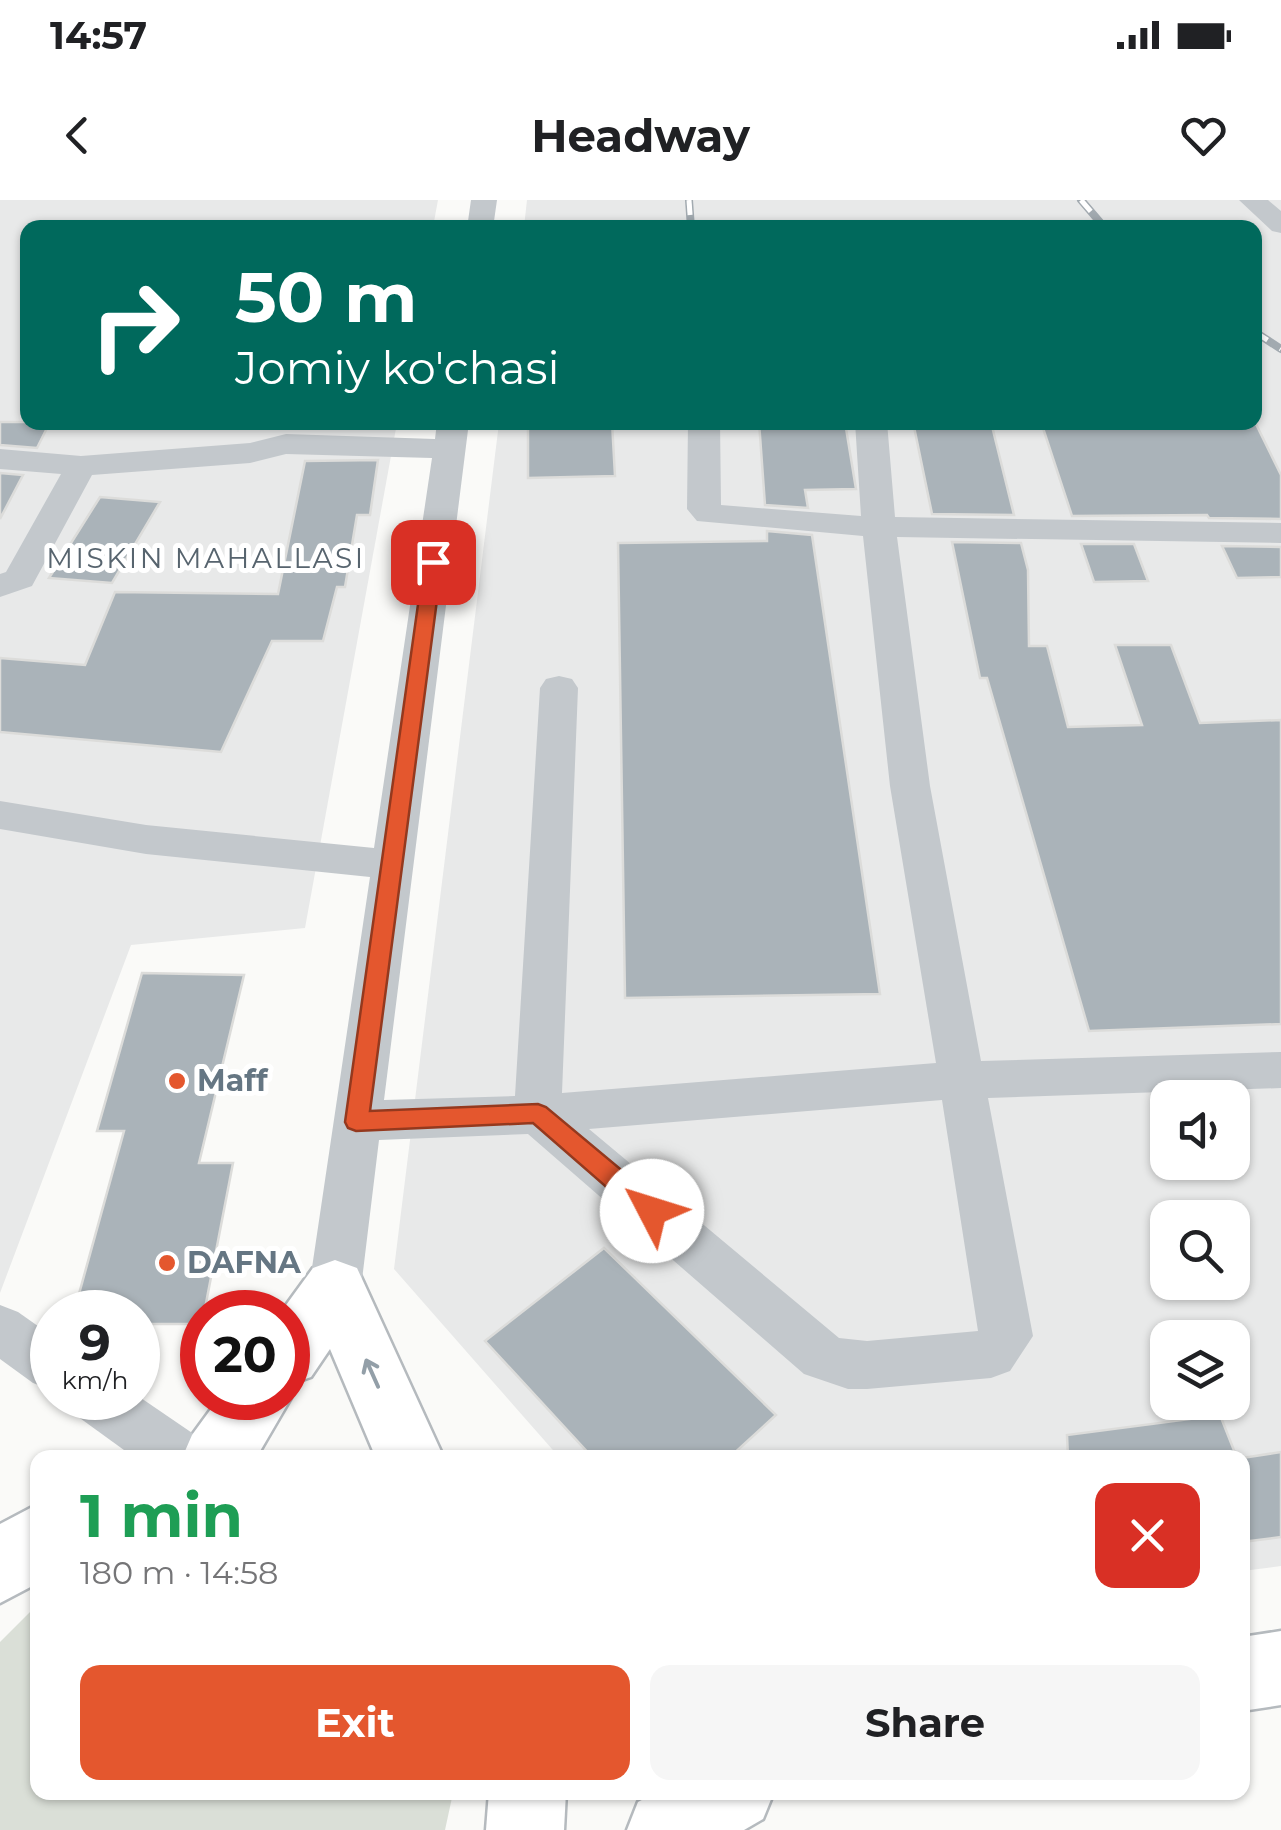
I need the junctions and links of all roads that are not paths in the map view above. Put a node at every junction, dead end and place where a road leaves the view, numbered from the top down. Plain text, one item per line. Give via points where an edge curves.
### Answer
1 (1252, 200) edge
2 (1281, 225) edge
3 (704, 430) edge
4 (872, 430) edge
5 (451, 436) edge
6 (0, 459) edge
7 (81, 466) junction
8 (879, 527) junction
9 (1281, 534) edge
10 (0, 586) edge
11 (559, 688) dead end
12 (0, 815) edge
13 (390, 864) junction
14 (1281, 1070) edge
15 (962, 1080) junction
16 (538, 1114) junction
17 (356, 1122) junction
18 (335, 1288) junction
19 (310, 1324) edge
20 (0, 1329) edge
21 (30, 1350) edge
22 (127, 1420) edge
23 (243, 1420) edge
24 (170, 1450) edge
25 (222, 1450) edge
26 (406, 1450) edge
27 (30, 1544) edge
28 (0, 1568) edge
29 (1281, 1668) edge
30 (1250, 1673) edge
31 (527, 1800) edge
32 (721, 1800) edge
33 (525, 1830) edge
34 (666, 1830) edge

1 - 2 street
3 - 8 street via 709,514
4 - 8 street
5 - 7 street via 286,444
5 - 13 street
6 - 7 street
7 - 10 street via 20,579
8 - 9 street
8 - 15 street via 910,786
11 - 16 street
12 - 13 street via 246,853
13 - 17 street
14 - 15 street
15 - 16 street
15 - 16 street via 1006,1336 991,1354 866,1365 823,1357
16 - 17 street
17 - 18 street
18 - 19 main road
26 -> 18 main road
20 - 21 street
22 - 24 street
23 - 25 main road
27 - 28 main road
29 - 30 main road
31 - 33 main road
32 - 34 main road

